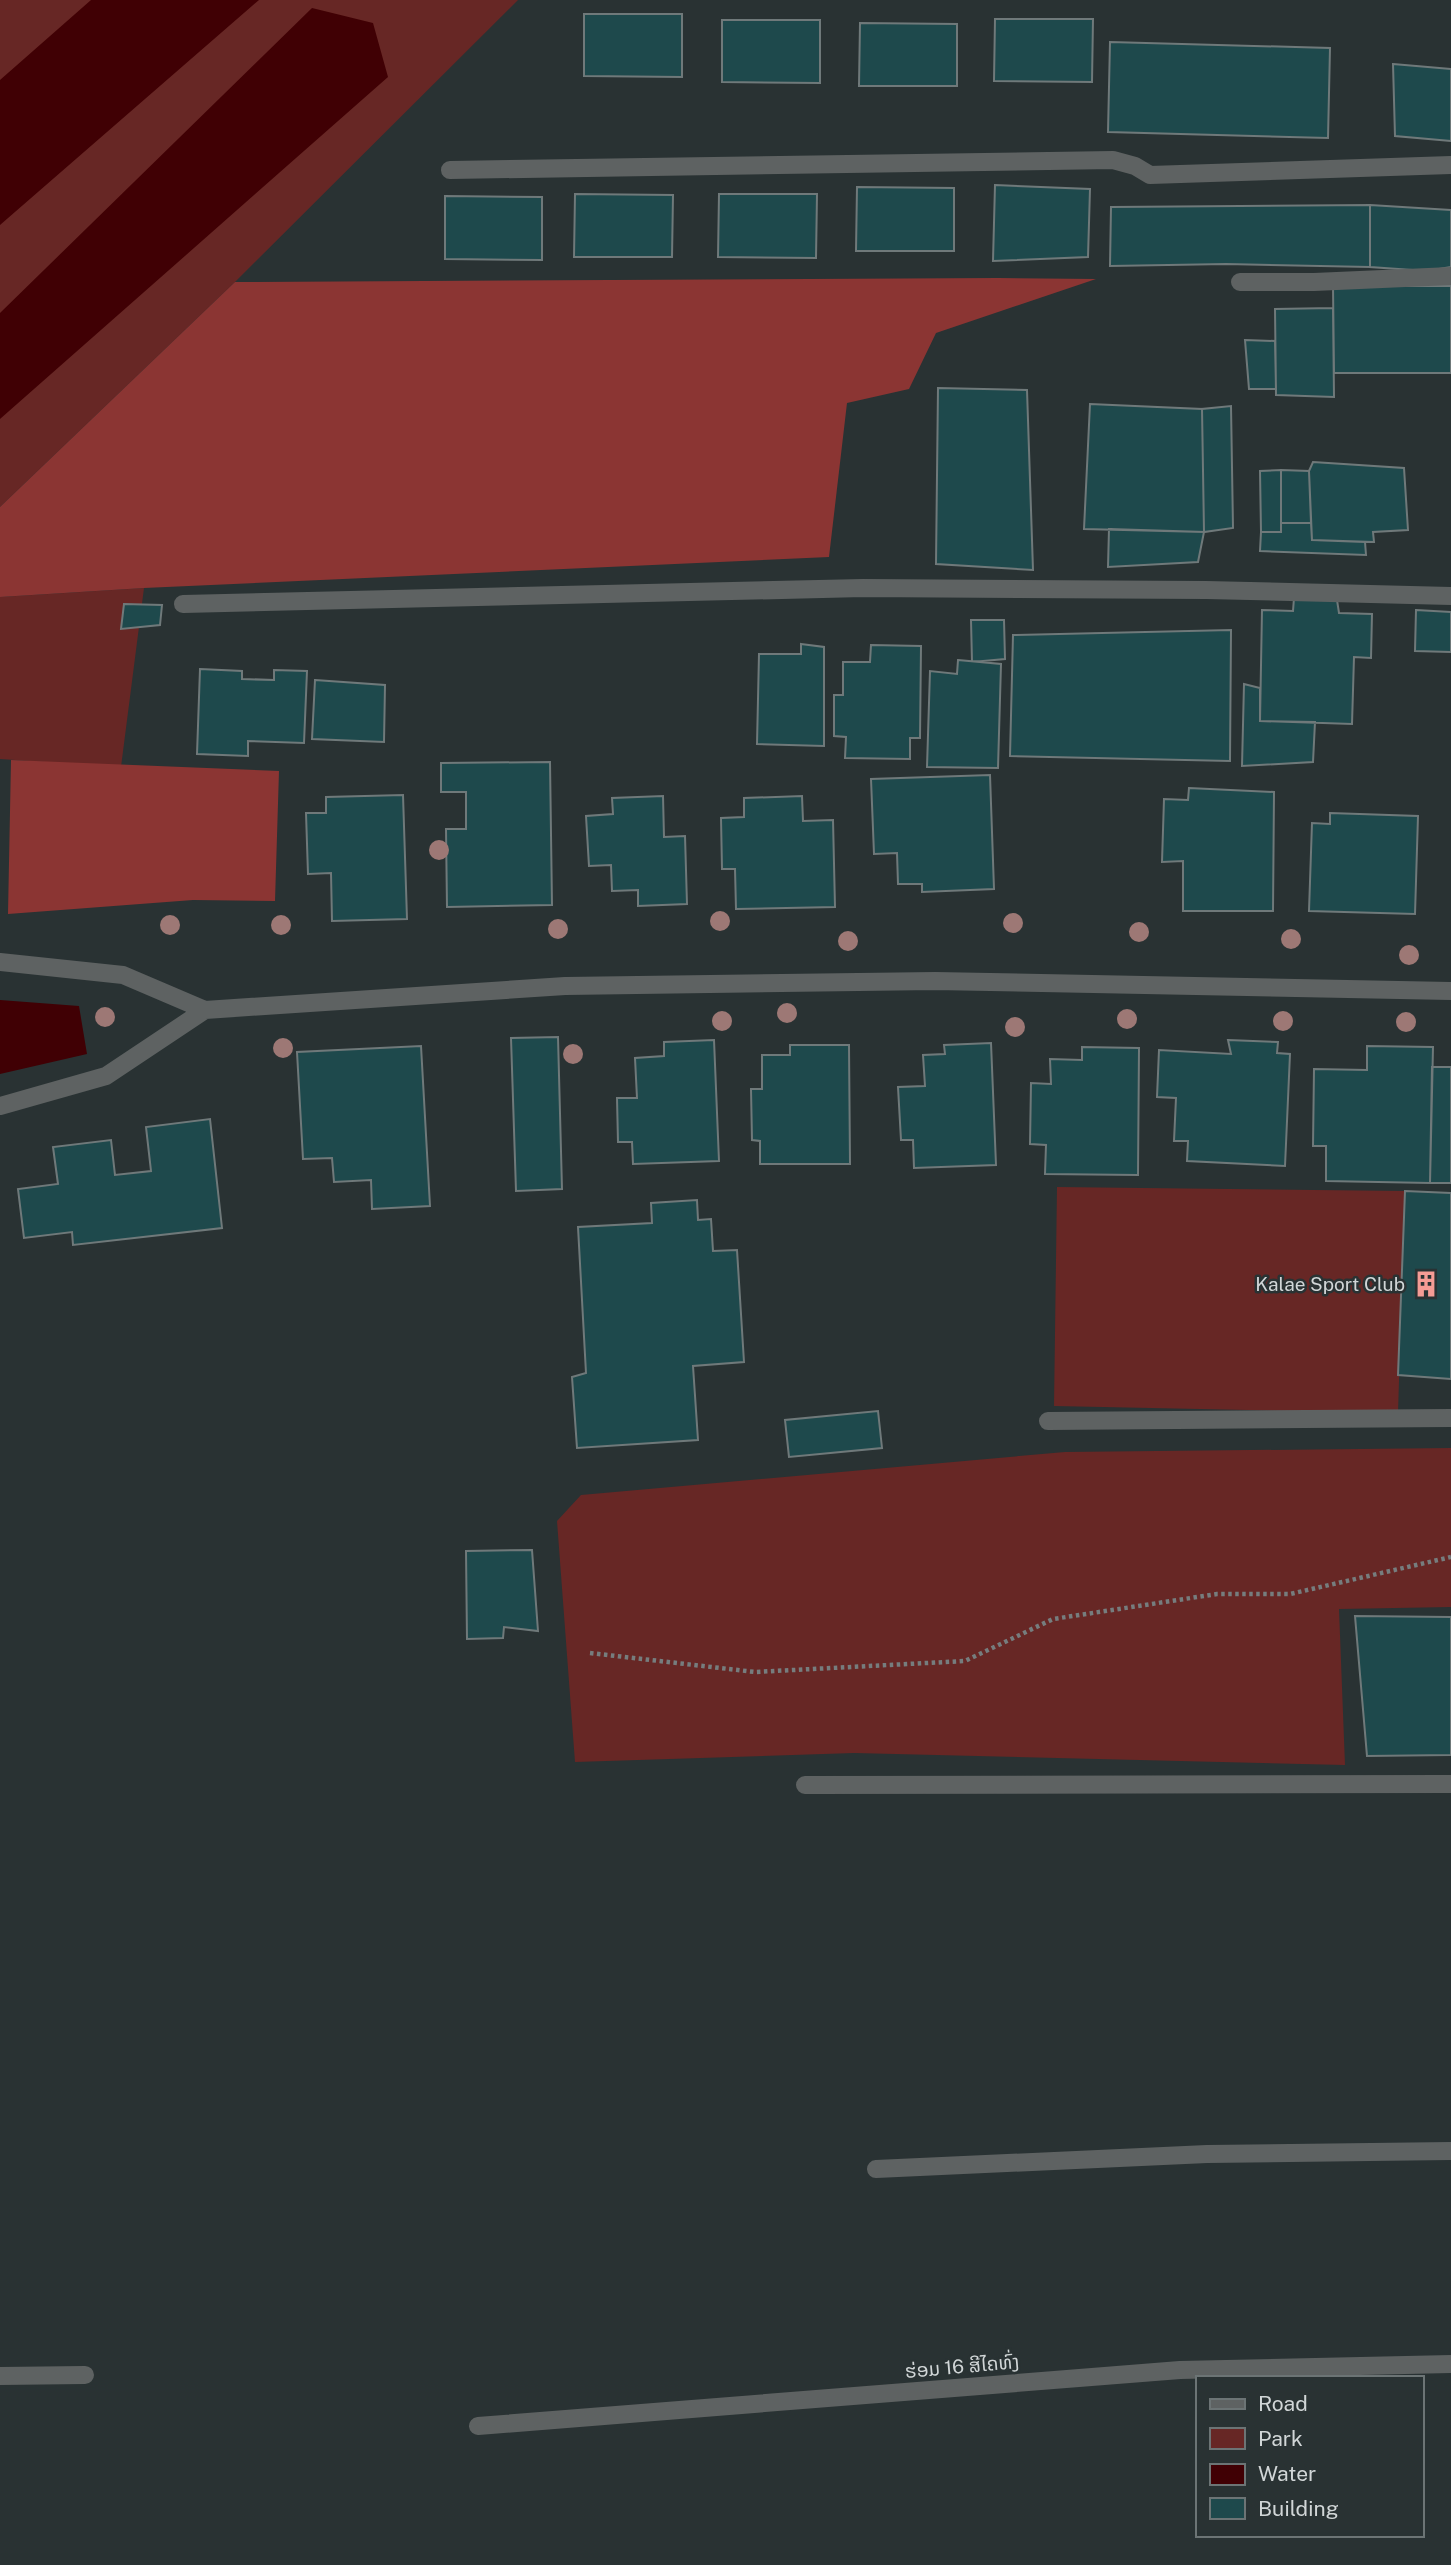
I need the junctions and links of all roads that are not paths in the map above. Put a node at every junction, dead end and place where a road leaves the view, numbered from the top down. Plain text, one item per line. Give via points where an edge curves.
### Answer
1 (1451, 165) edge
2 (450, 170) dead end
3 (1451, 276) edge
4 (1240, 282) dead end
5 (1451, 596) edge
6 (183, 604) dead end
7 (0, 962) edge
8 (1451, 990) edge
9 (205, 1010) junction
10 (0, 1106) edge
11 (1451, 1418) edge
12 (1048, 1421) dead end
13 (1451, 1784) edge
14 (805, 1785) dead end
15 (1451, 2151) edge
16 (876, 2169) dead end
17 (1451, 2364) edge
18 (85, 2375) dead end
19 (0, 2376) edge
20 (478, 2426) dead end

1 - 2 street via 1150,175 1113,160
3 - 4 street
5 - 6 street via 863,588
7 - 9 street via 123,975
8 - 9 street via 935,981 565,986
9 - 10 street via 106,1076
11 - 12 street
13 - 14 street
15 - 16 street via 1207,2154
17 - 20 street, ຮ່ອມ 16 ສີໄຄທົ່ງ via 1180,2370
18 - 19 street

